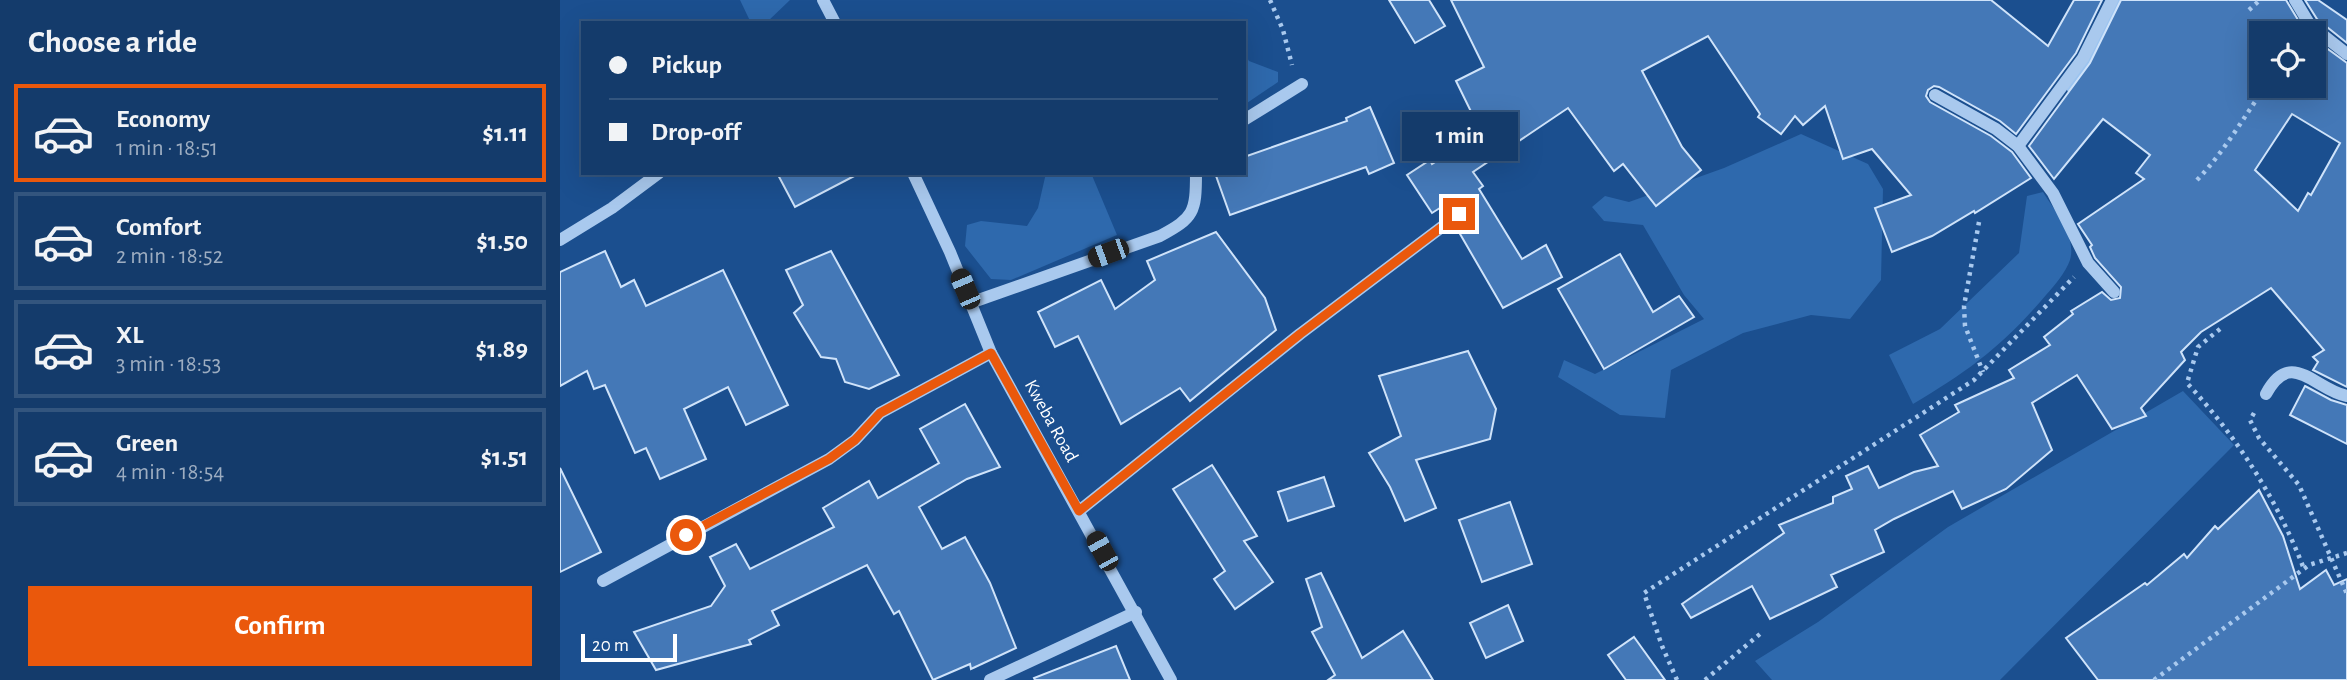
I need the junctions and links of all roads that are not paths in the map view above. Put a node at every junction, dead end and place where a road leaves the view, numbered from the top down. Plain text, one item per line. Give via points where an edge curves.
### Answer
1 (823, 0) edge
2 (2112, 0) edge
3 (2295, 0) edge
4 (833, 21) edge
5 (2347, 54) edge
6 (1299, 85) road end
7 (1935, 95) dead end
8 (1246, 119) edge
9 (2018, 146) junction
10 (656, 175) edge
11 (914, 175) edge
12 (1196, 175) edge
13 (1459, 214) dead end
14 (560, 240) edge
15 (2114, 292) dead end
16 (970, 303) junction
17 (991, 353) junction
18 (2266, 394) road end
19 (2347, 396) edge
20 (1079, 511) junction
21 (603, 581) dead end
22 (1136, 612) junction
23 (990, 680) edge
24 (1171, 680) edge

1 - 4 street
2 - 9 street via 2083,58
3 - 5 street via 2310,24
6 - 8 street
7 - 9 street
9 - 15 street via 2053,193 2088,263
10 - 14 street
11 - 16 street, Kweba Road
12 - 16 street via 1196,202 1190,216 1178,226
13 - 20 street
16 - 17 street, Kweba Road
17 - 20 street, Kweba Road
17 - 21 street via 880,413 829,459
18 - 19 street via 2272,382 2289,372 2304,374 2334,394
20 - 22 street, Kweba Road
22 - 23 street
22 - 24 street, Kweba Road

